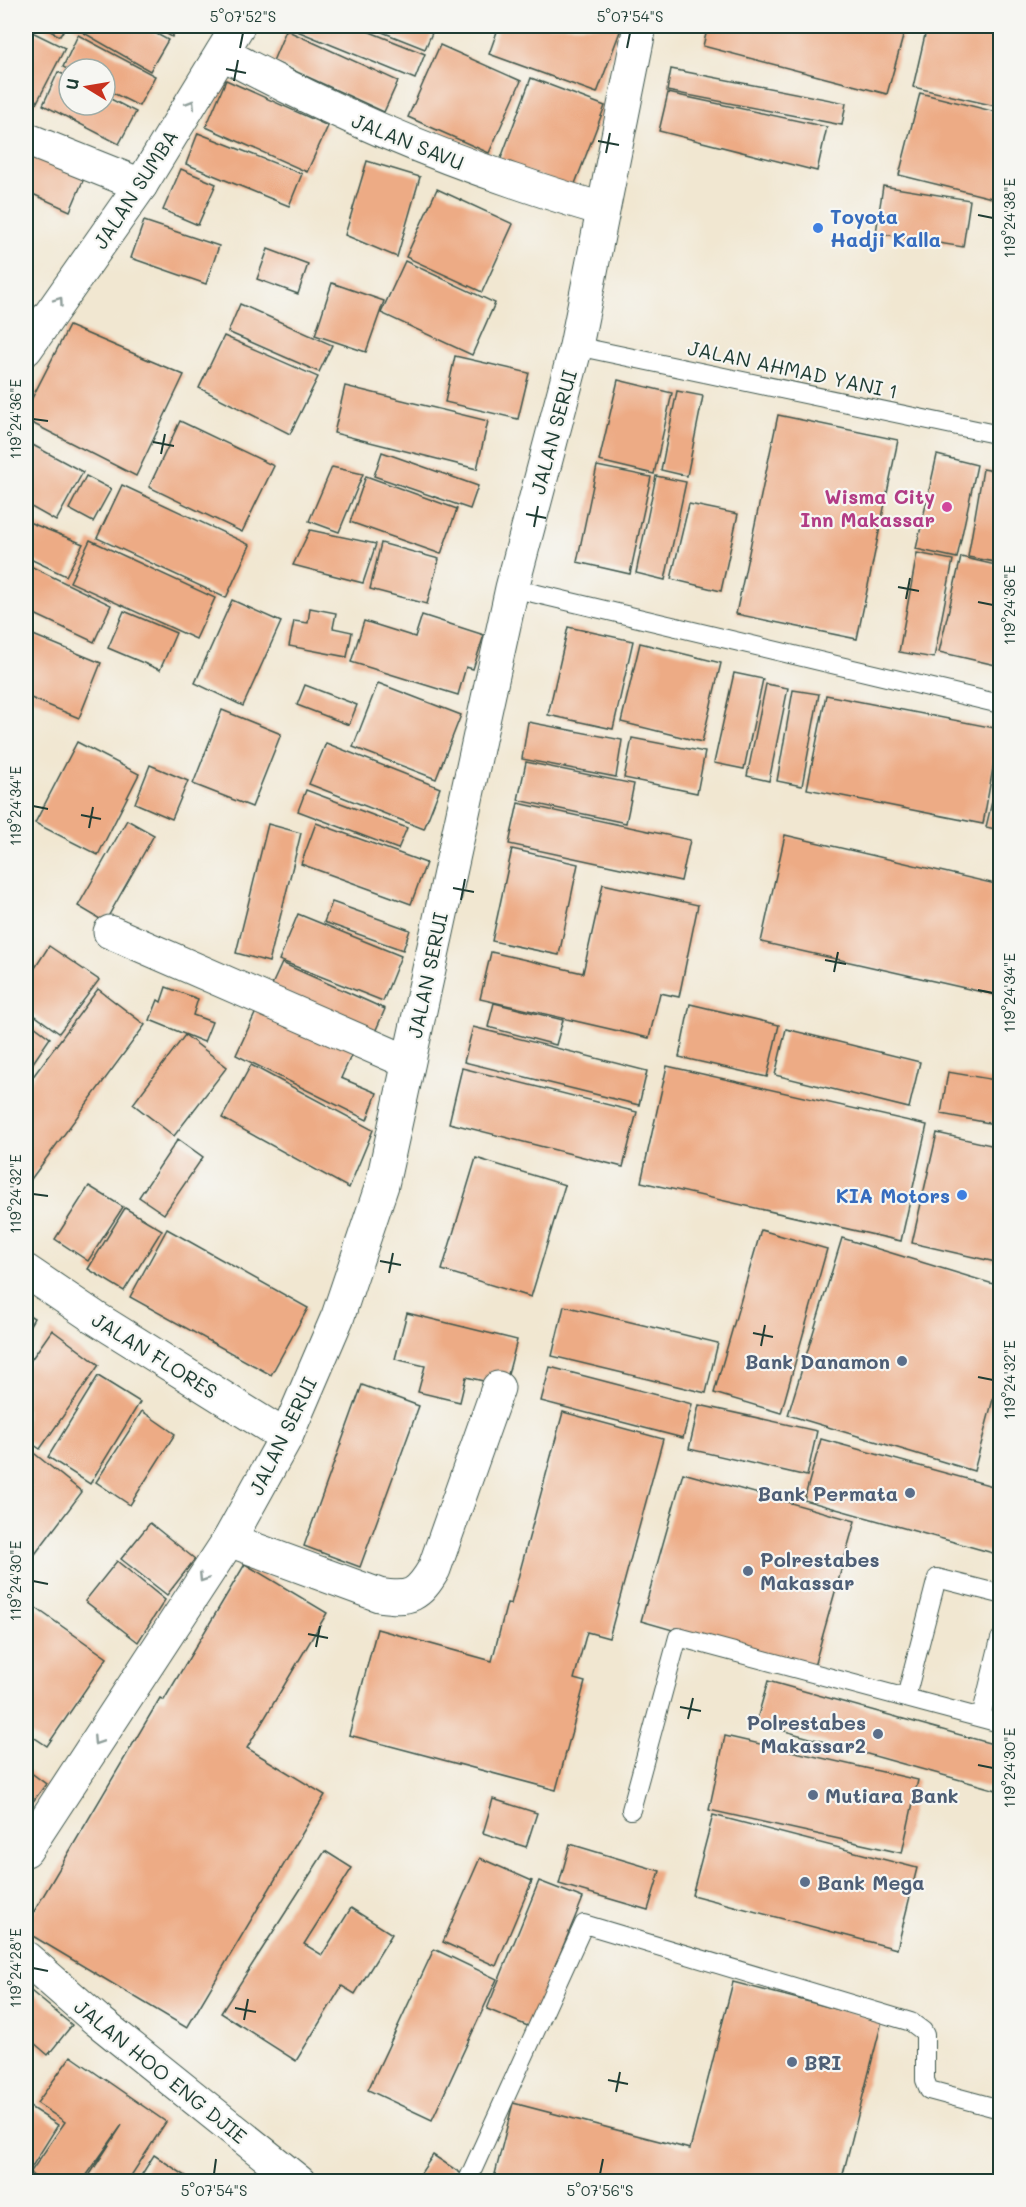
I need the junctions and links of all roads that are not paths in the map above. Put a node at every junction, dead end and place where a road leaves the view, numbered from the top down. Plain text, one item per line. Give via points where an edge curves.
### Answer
1 (640, 26) edge
2 (230, 39) edge
3 (26, 139) edge
4 (141, 185) junction
5 (603, 208) junction
6 (576, 346) junction
7 (26, 349) edge
8 (1000, 435) edge
9 (512, 588) junction
10 (1000, 704) edge
11 (110, 932) dead end
12 (408, 1062) junction
13 (26, 1271) edge
14 (498, 1388) dead end
15 (286, 1437) junction
16 (229, 1540) junction
17 (1000, 1594) edge
18 (1000, 1639) edge
19 (906, 1697) junction
20 (981, 1717) junction
21 (1000, 1723) edge
22 (631, 1810) dead end
23 (26, 1850) edge
24 (26, 1958) edge
25 (1000, 2109) edge
26 (299, 2181) edge
27 (467, 2181) edge

1 - 5 street, JALAN SERUI
4 -> 2 street, JALAN SUMBA
2 - 5 street, JALAN SAVU via 295,92 394,137 467,165
3 - 4 street
7 -> 4 street, JALAN SUMBA
5 - 6 street, JALAN SERUI
6 - 8 lane, JALAN AHMAD YANI 1
6 - 9 street, JALAN SERUI
9 - 10 lane
9 - 12 street, JALAN SERUI
11 - 12 street
12 - 15 street, JALAN SERUI via 382,1185 338,1316
13 - 15 street, JALAN FLORES
14 - 16 street via 434,1569 424,1586 411,1595 378,1595
15 - 16 street, JALAN SERUI
16 -> 23 street, JALAN SERUI
17 - 19 lane via 937,1578
18 - 20 lane
19 - 20 lane
19 - 22 lane via 678,1637
20 - 21 lane
24 - 26 street, JALAN HOO ENG DJIE
25 - 27 lane via 929,2090 925,2080 925,2035 911,2022 584,1924

